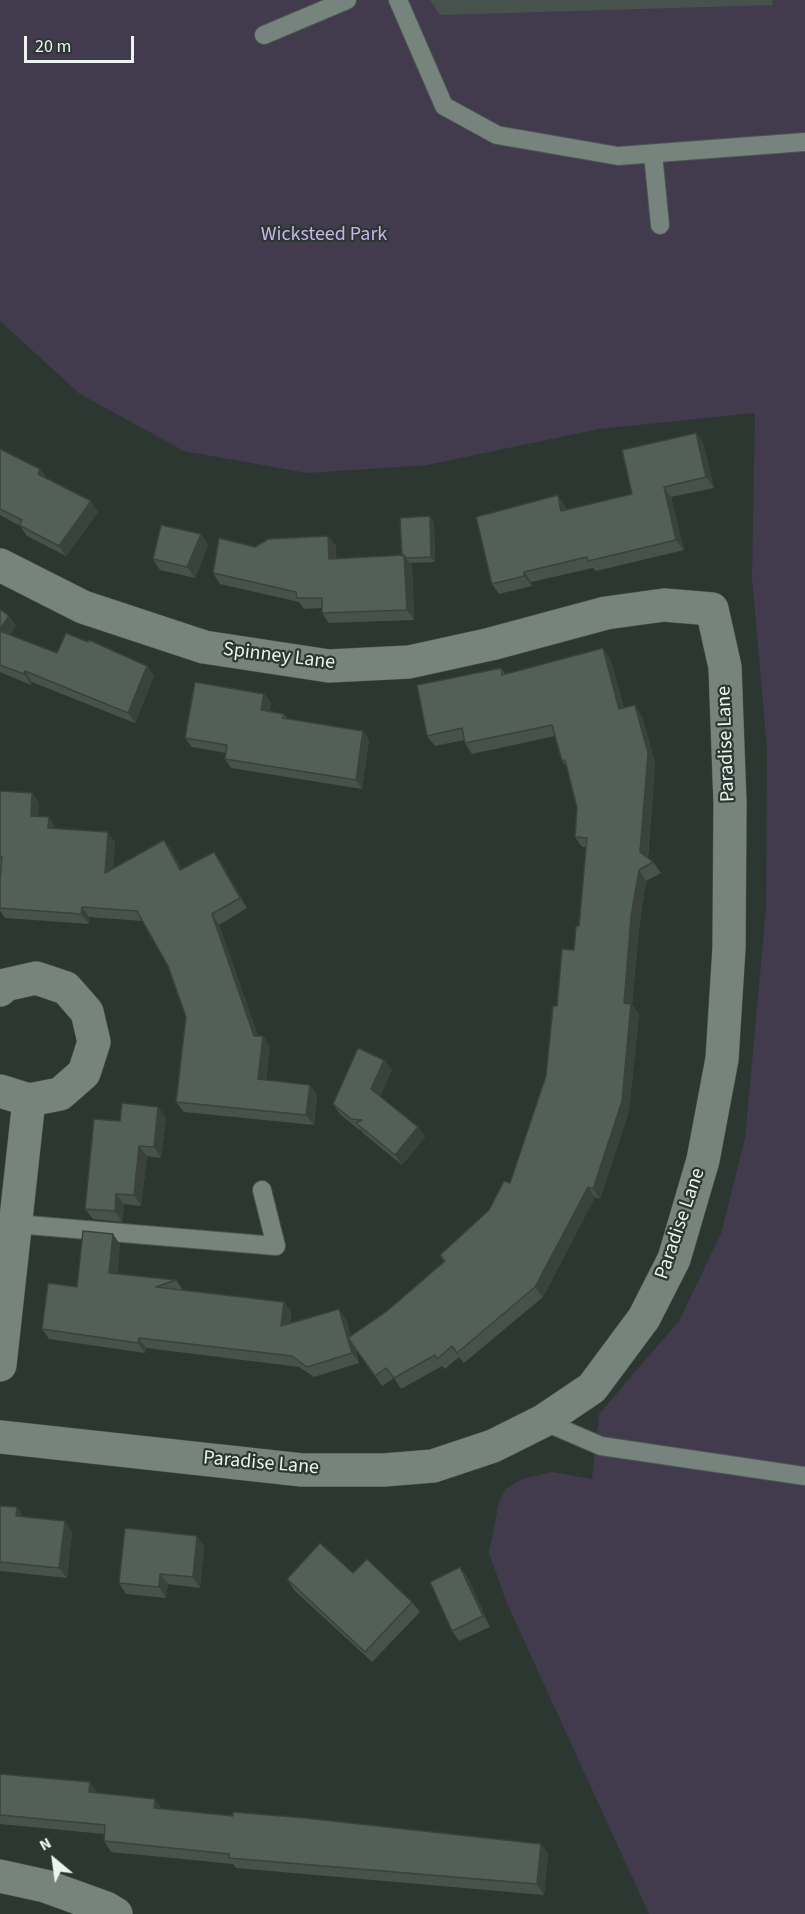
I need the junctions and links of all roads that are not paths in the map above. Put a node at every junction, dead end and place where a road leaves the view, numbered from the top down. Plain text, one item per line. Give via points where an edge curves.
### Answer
1 (347, 0) edge
2 (398, 0) edge
3 (264, 35) dead end
4 (805, 142) edge
5 (653, 154) junction
6 (660, 225) dead end
7 (0, 565) edge
8 (712, 609) joint
9 (0, 990) edge
10 (15, 1096) edge
11 (262, 1190) dead end
12 (16, 1224) junction
13 (0, 1365) edge
14 (543, 1421) junction
15 (0, 1437) edge
16 (805, 1476) edge
17 (0, 1876) edge
18 (116, 1914) edge

1 - 3 lane
2 - 5 lane via 444,106 497,135 618,156
4 - 5 lane
5 - 6 lane
7 - 8 street, Spinney Lane via 83,607 204,647 329,666 409,662 606,613 664,605
8 - 14 street, Paradise Lane via 725,667 730,803 729,948 722,1059 703,1160 674,1259 644,1318 592,1388
9 - 10 street via 5,985 36,978 66,988 87,1012 94,1042 84,1073 60,1094
10 - 12 street
11 - 12 lane via 276,1246
12 - 13 street
14 - 15 street, Paradise Lane via 493,1446 433,1466 384,1470 302,1470
14 - 16 lane via 601,1446
17 - 18 street via 45,1886

